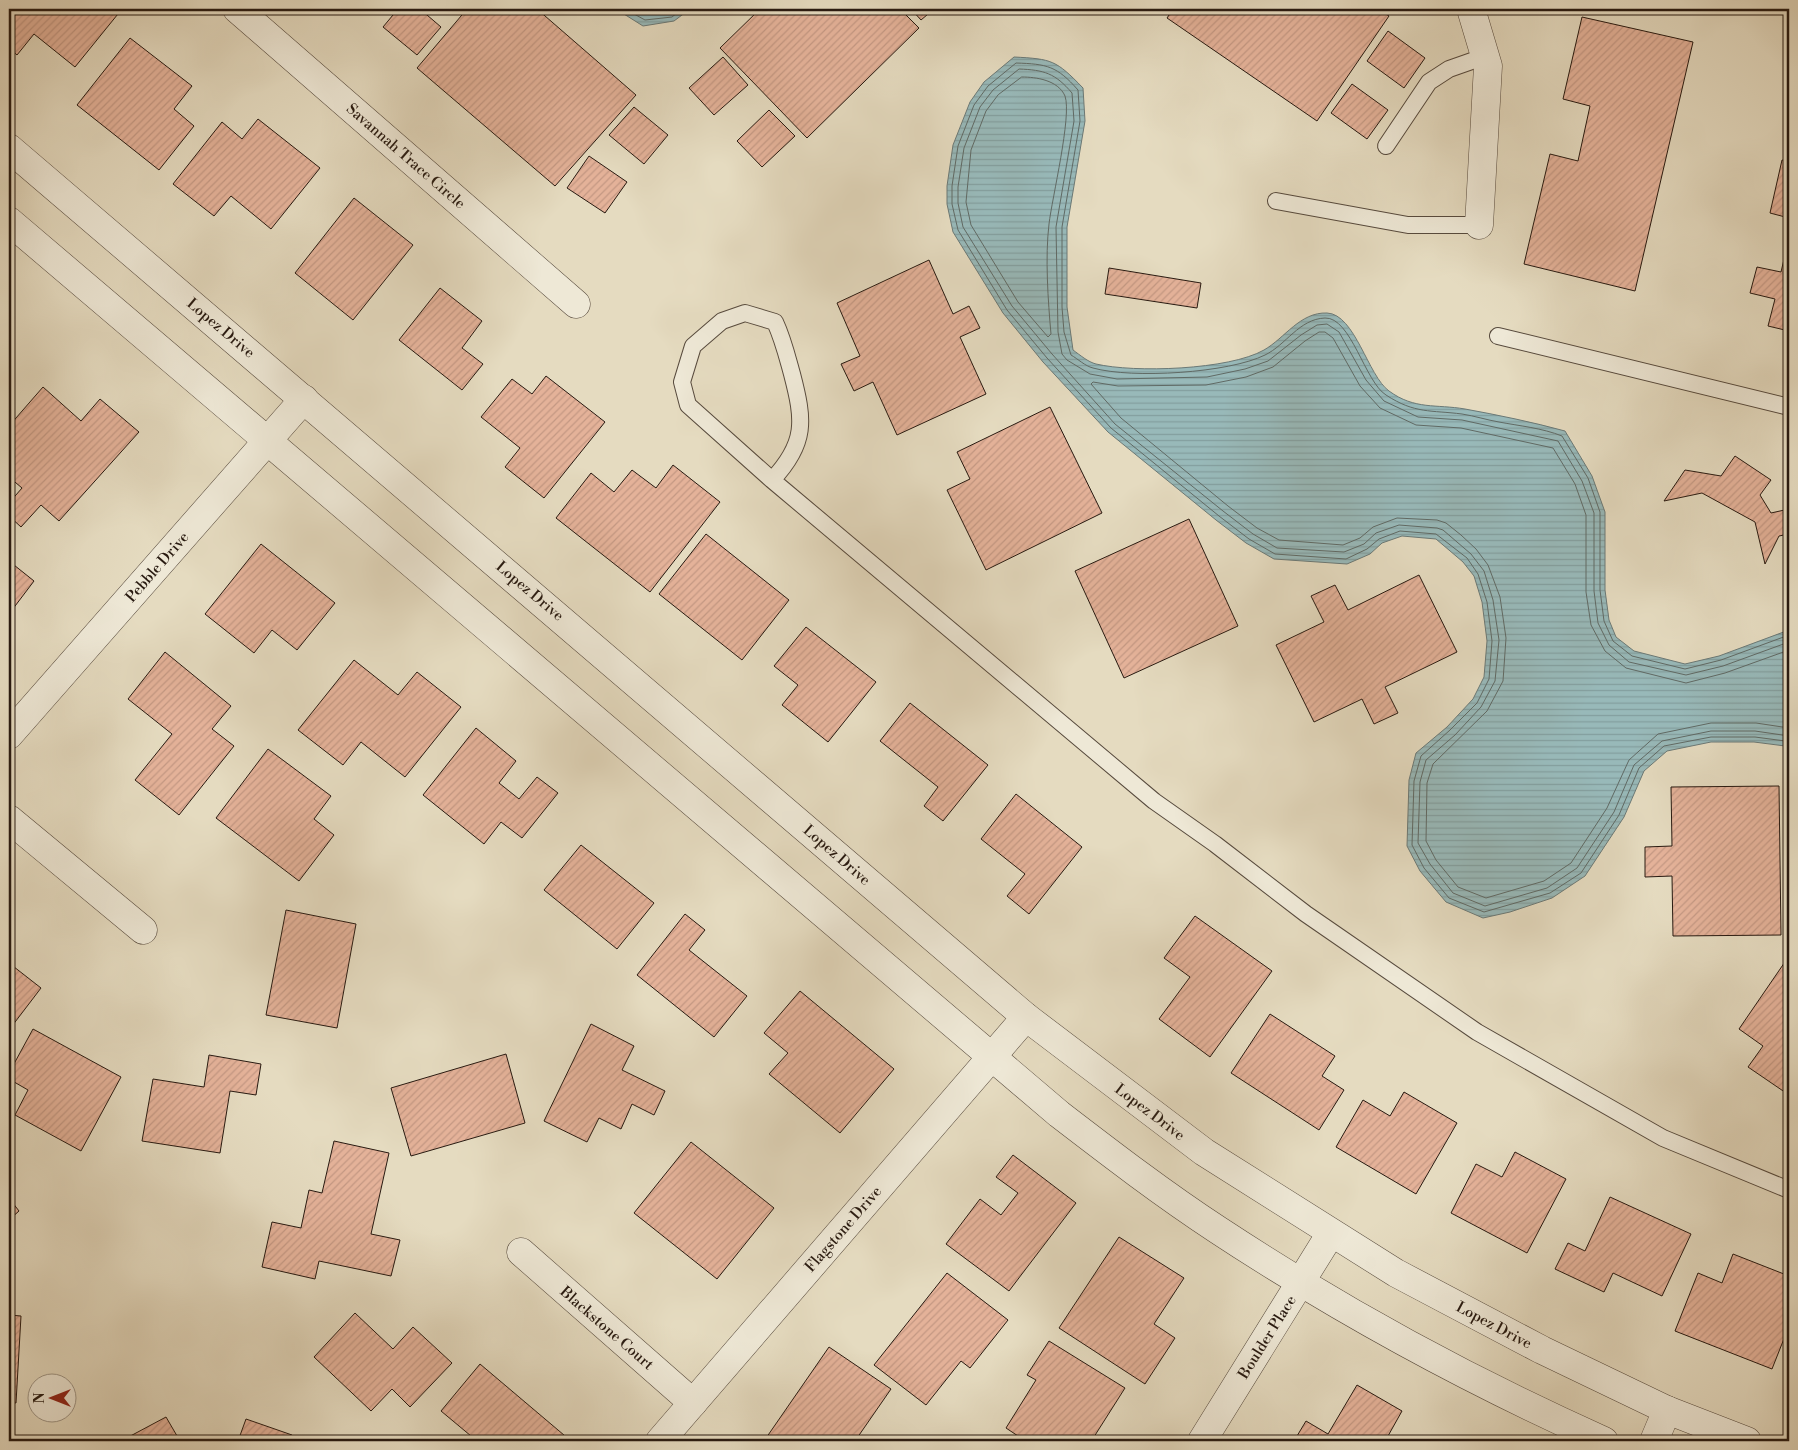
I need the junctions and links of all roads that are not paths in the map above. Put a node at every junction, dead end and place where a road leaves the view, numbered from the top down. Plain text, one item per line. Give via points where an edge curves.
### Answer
1 (237, 9) edge
2 (1471, 9) edge
3 (1486, 56) junction
4 (1386, 146) dead end
5 (9, 148) edge
6 (1276, 201) dead end
7 (9, 221) edge
8 (1479, 225) joint
9 (576, 304) dead end
10 (1498, 336) dead end
11 (304, 399) junction
12 (1789, 407) edge
13 (268, 442) junction
14 (772, 480) junction
15 (9, 735) edge
16 (9, 820) edge
17 (144, 930) dead end
18 (1026, 1017) junction
19 (990, 1058) junction
20 (1789, 1190) edge
21 (1331, 1233) junction
22 (521, 1252) dead end
23 (1301, 1282) junction
24 (692, 1403) junction
25 (1667, 1410) junction
26 (660, 1441) edge
27 (1202, 1441) edge
28 (1604, 1441) edge
29 (1654, 1441) edge
30 (1747, 1441) edge

1 - 9 street, Savannah Trace Circle
2 - 3 street
3 - 4 lane via 1449,69 1429,82
3 - 8 street
5 - 11 street, Lopez Drive
6 - 8 lane via 1408,225
7 - 13 street
10 - 12 lane
11 - 13 street, Pebble Drive
11 - 18 street, Lopez Drive
13 - 15 street, Pebble Drive
13 - 19 street
14 - 14 lane via 688,405 682,382 693,346 722,321 745,313 775,322 782,336 802,410 799,437 786,465
14 - 20 lane via 1154,801 1306,914 1476,1032 1663,1138
16 - 17 street
18 - 19 street, Flagstone Drive
18 - 21 street, Lopez Drive via 1204,1152
19 - 23 street via 1129,1167 1218,1230
19 - 24 street, Flagstone Drive
21 - 23 street, Boulder Place
21 - 25 street, Lopez Drive via 1396,1273 1542,1350
22 - 24 street, Blackstone Court
23 - 27 street, Boulder Place
23 - 28 street via 1469,1377
24 - 26 street, Flagstone Drive
25 - 29 street
25 - 30 street, Lopez Drive

